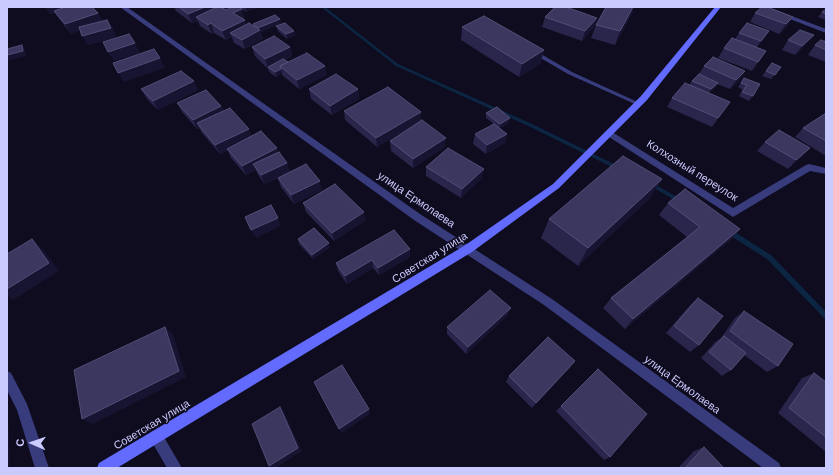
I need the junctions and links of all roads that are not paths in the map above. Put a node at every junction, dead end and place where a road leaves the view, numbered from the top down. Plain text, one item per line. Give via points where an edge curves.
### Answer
1 (123, 7) edge
2 (718, 7) edge
3 (762, 7) edge
4 (826, 31) edge
5 (526, 47) edge
6 (639, 104) junction
7 (609, 133) junction
8 (826, 171) edge
9 (468, 249) junction
10 (7, 377) edge
11 (156, 437) junction
12 (42, 468) edge
13 (104, 468) edge
14 (175, 468) edge
15 (774, 468) edge

1 - 9 street, улица Ермолаева via 417,217
2 - 6 main road, Советская улица
3 - 4 street
5 - 6 lane via 570,73
6 - 7 main road, Советская улица
7 - 8 street, Колхозный переулок via 733,213 809,167
7 - 9 main road, Советская улица via 556,186
9 - 11 main road, Советская улица
9 - 15 street, улица Ермолаева via 548,302
10 - 12 street via 23,408
11 - 13 main road, Советская улица
11 - 14 street

